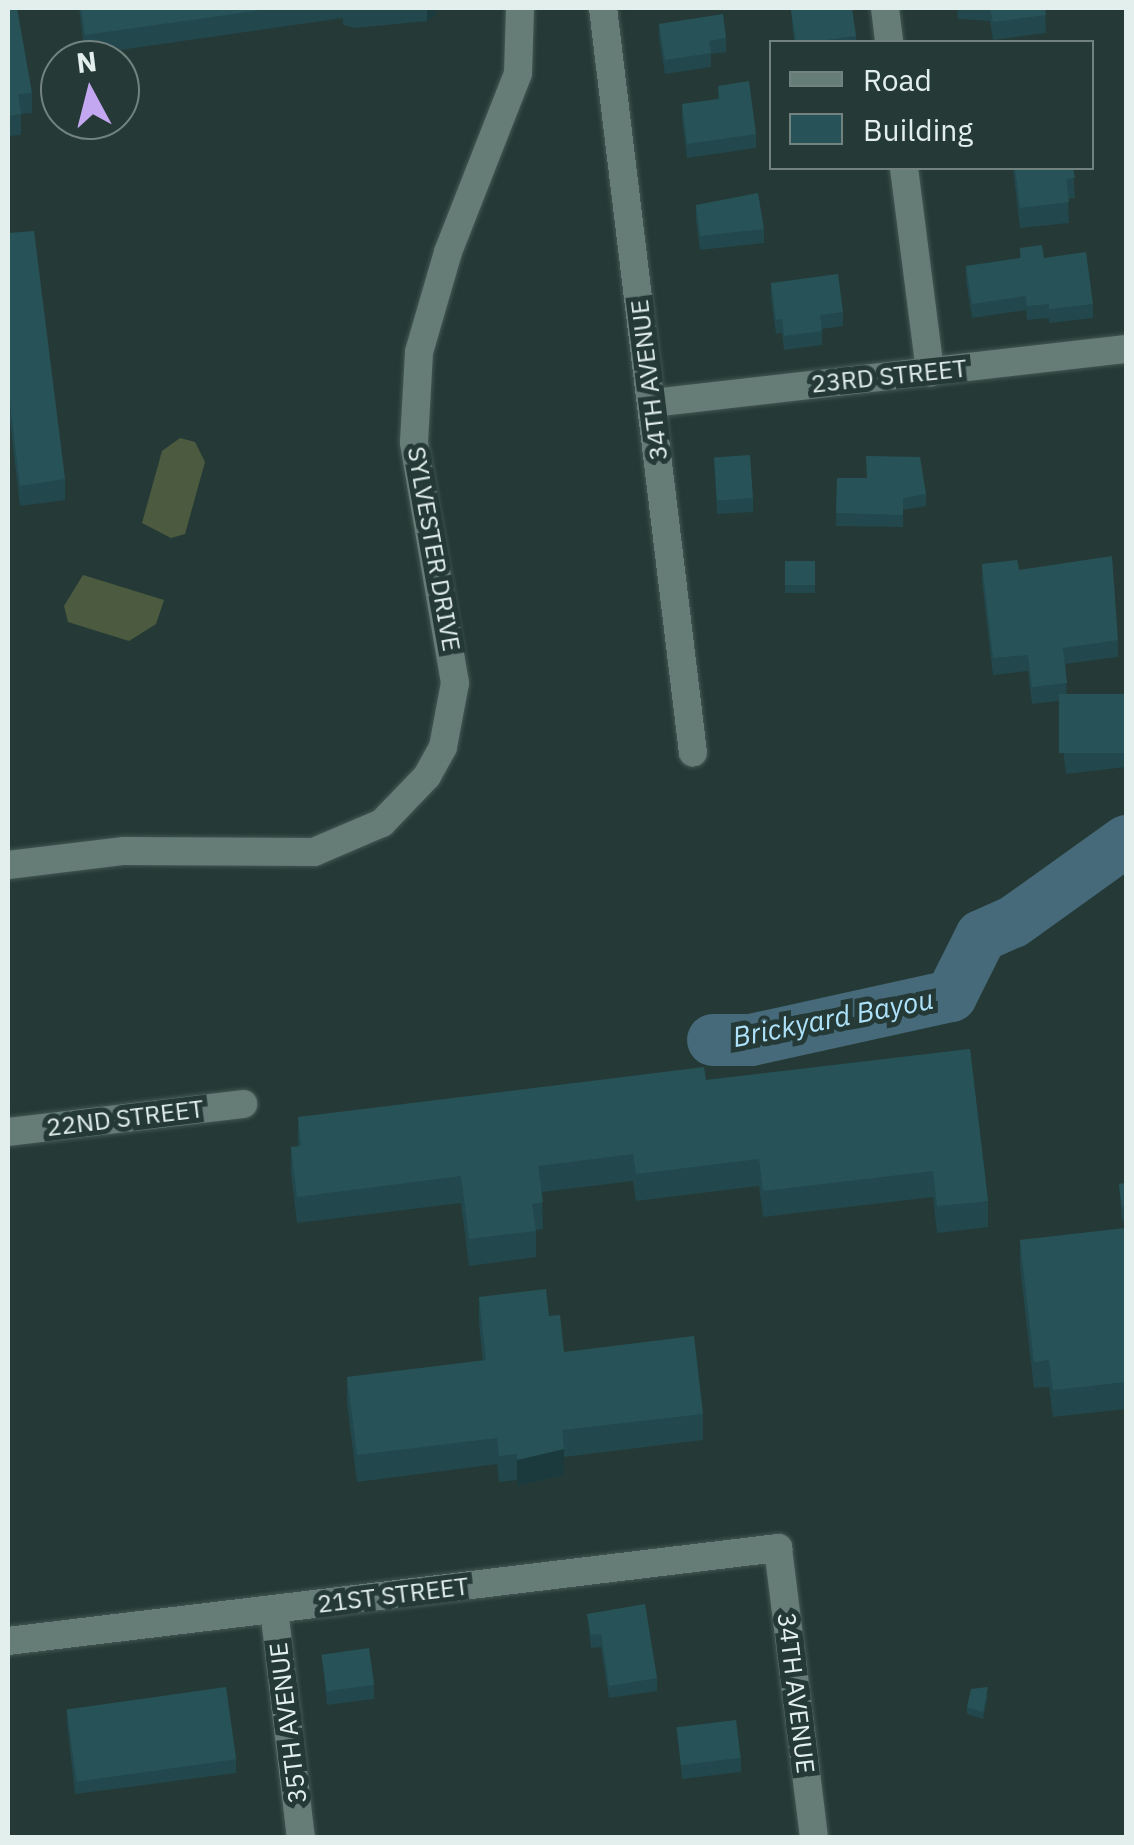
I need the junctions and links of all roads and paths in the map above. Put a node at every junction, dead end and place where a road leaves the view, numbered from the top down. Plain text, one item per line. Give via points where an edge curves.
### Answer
1 (520, 8) edge
2 (603, 8) edge
3 (884, 8) edge
4 (889, 40) edge
5 (904, 170) edge
6 (1126, 350) edge
7 (930, 372) junction
8 (652, 403) junction
9 (693, 753) dead end
10 (8, 865) edge
11 (242, 1104) dead end
12 (8, 1132) edge
13 (778, 1548) joint
14 (274, 1610) junction
15 (8, 1641) edge
16 (301, 1838) edge
17 (814, 1838) edge

1 - 10 street, SYLVESTER DRIVE via 518,73 448,252 418,352 420,489 455,669 443,747 427,776 382,822 314,852 124,851
2 - 8 street, 34TH AVENUE
3 - 4 street
5 - 7 street
6 - 7 street, 23RD STREET
7 - 8 street, 23RD STREET
8 - 9 street, 34TH AVENUE
11 - 12 street, 22ND STREET
13 - 14 street, 21ST STREET
13 - 17 street, 34TH AVENUE
14 - 15 street, 21ST STREET
14 - 16 street, 35TH AVENUE

